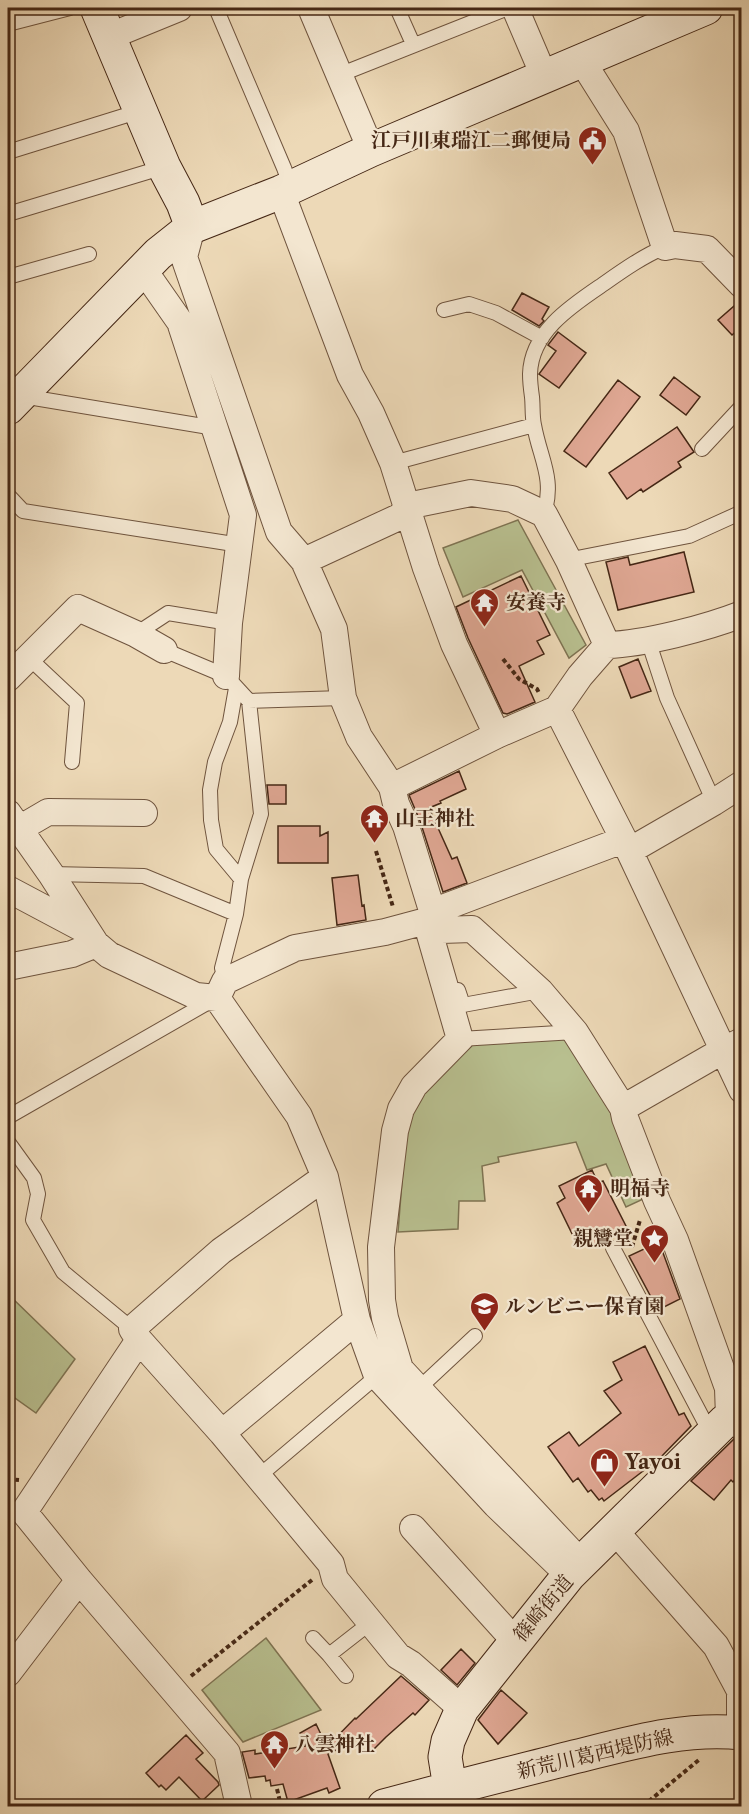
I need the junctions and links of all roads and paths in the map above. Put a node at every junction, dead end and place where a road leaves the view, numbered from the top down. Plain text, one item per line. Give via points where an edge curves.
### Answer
1 (70, 8) edge
2 (179, 8) edge
3 (216, 8) edge
4 (311, 8) edge
5 (397, 8) edge
6 (508, 8) edge
7 (515, 8) edge
8 (706, 8) edge
9 (102, 22) edge
10 (8, 24) edge
11 (413, 44) junction
12 (582, 61) junction
13 (339, 75) junction
14 (544, 76) junction
15 (140, 111) junction
16 (371, 150) junction
17 (8, 152) edge
18 (164, 167) junction
19 (286, 189) junction
20 (8, 214) edge
21 (192, 227) junction
22 (665, 247) junction
23 (89, 254) dead end
24 (143, 269) junction
25 (8, 277) edge
26 (740, 282) edge
27 (444, 310) dead end
28 (542, 338) junction
29 (13, 402) edge
30 (741, 406) edge
31 (534, 425) junction
32 (215, 428) junction
33 (702, 449) dead end
34 (393, 463) junction
35 (8, 495) edge
36 (406, 510) junction
37 (741, 512) edge
38 (544, 514) junction
39 (240, 545) junction
40 (577, 558) dead end
41 (303, 561) junction
42 (741, 614) edge
43 (229, 623) junction
44 (136, 634) junction
45 (648, 640) junction
46 (607, 645) junction
47 (164, 650) joint
48 (29, 658) junction
49 (503, 659) dead end
50 (8, 678) edge
51 (231, 682) junction
52 (343, 698) junction
53 (249, 701) junction
54 (553, 711) junction
55 (497, 735) junction
56 (72, 762) dead end
57 (741, 784) edge
58 (392, 787) junction
59 (714, 802) junction
60 (144, 813) dead end
61 (13, 821) edge
62 (627, 846) junction
63 (376, 851) dead end
64 (51, 874) junction
65 (241, 879) junction
66 (8, 890) edge
67 (236, 914) junction
68 (434, 923) junction
69 (400, 928) junction
70 (92, 938) junction
71 (8, 967) edge
72 (221, 989) junction
73 (540, 991) junction
74 (575, 1032) junction
75 (460, 1039) junction
76 (732, 1046) edge
77 (741, 1090) edge
78 (623, 1108) junction
79 (8, 1117) edge
80 (8, 1142) edge
81 (325, 1178) junction
82 (657, 1201) junction
83 (615, 1251) joint
84 (357, 1320) junction
85 (135, 1334) junction
86 (476, 1336) dead end
87 (377, 1376) junction
88 (410, 1397) junction
89 (731, 1422) edge
90 (222, 1433) junction
91 (258, 1476) junction
92 (413, 1528) dead end
93 (615, 1531) junction
94 (331, 1564) junction
95 (570, 1564) junction
96 (79, 1580) junction
97 (370, 1623) junction
98 (313, 1638) dead end
99 (515, 1641) junction
100 (329, 1655) junction
101 (8, 1673) edge
102 (346, 1676) dead end
103 (173, 1690) junction
104 (741, 1691) edge
105 (462, 1709) junction
106 (741, 1733) edge
107 (703, 1758) dead end
108 (450, 1788) junction
109 (277, 1789) dead end
110 (239, 1806) edge
111 (281, 1806) edge
112 (384, 1806) edge
113 (643, 1806) edge

1 - 10 lane
2 - 9 street
3 - 19 lane via 284,168
4 - 13 street
5 - 11 lane
6 - 11 lane
7 - 14 street
8 - 12 street
9 - 15 street
11 - 13 lane
12 - 14 street
12 - 22 street via 626,131
13 - 16 street
14 - 16 street
15 - 17 lane
15 - 18 street
16 - 19 street
18 - 20 lane
18 - 21 street
19 - 21 street
19 - 34 street via 350,375
21 - 24 street
21 - 41 street via 184,257 279,532
22 - 26 street via 708,249
22 - 28 lane via 623,270 572,306
23 - 25 lane
24 - 29 street
24 - 32 street via 180,322
27 - 28 lane via 469,304 496,313
28 - 31 lane via 530,372
29 - 32 lane
30 - 33 lane
31 - 34 lane
31 - 38 lane via 548,483
32 - 39 street via 243,514
34 - 36 street
35 - 39 lane via 23,511
36 - 38 street via 412,505 471,493 512,499
36 - 41 street via 399,517
36 - 55 street via 454,644
37 - 40 lane via 689,536
38 - 46 street
39 - 43 street
41 - 52 street via 334,629
42 - 45 street
43 - 44 lane via 168,613
43 - 51 street
44 - 47 street
44 - 48 street via 78,608
45 - 46 street
45 - 59 lane via 667,698
46 - 54 street
47 - 51 lane
48 - 50 street
48 - 56 lane via 77,703
49 - 54 path via 519,679 537,688
51 - 53 lane
51 - 65 lane via 230,722 215,762 210,790 211,820 216,849
52 - 53 lane
52 - 58 street via 359,737
53 - 65 lane via 261,814
54 - 55 street
54 - 62 street
55 - 58 street
57 - 59 street
58 - 68 street
59 - 62 street via 638,846
60 - 61 street via 48,812
61 - 64 street
62 - 68 street via 615,843 440,909
62 - 76 street
63 - 69 path
64 - 67 lane via 144,876
64 - 70 street
65 - 67 lane
66 - 70 street
67 - 72 lane
68 - 69 street
68 - 73 street via 472,929
68 - 73 lane via 463,1005
68 - 75 street
69 - 72 street via 295,948
70 - 71 street via 72,954
70 - 72 street via 109,954 196,996
72 - 79 lane
72 - 81 street via 299,1116
73 - 74 street
74 - 75 lane
74 - 78 street
75 - 88 street via 414,1086 401,1109 395,1131 381,1257 382,1300
76 - 77 street
76 - 78 street
78 - 82 street
80 - 85 lane via 34,1178 38,1194 33,1221 63,1272
81 - 84 street
81 - 85 street via 221,1251
82 - 83 path via 642,1210 633,1246
82 - 89 street via 728,1388
83 - 89 lane
84 - 87 street
84 - 90 street
85 - 90 street
85 - 96 street via 24,1512
86 - 88 lane
87 - 88 street
87 - 91 lane
88 - 95 street via 496,1505
89 - 93 street, 篠崎街道
90 - 91 street
91 - 94 street
92 - 99 street
93 - 95 street, 篠崎街道
93 - 104 street via 716,1646
94 - 97 street via 335,1579
94 - 103 path
95 - 99 street, 篠崎街道
96 - 101 street
96 - 103 street
97 - 100 lane
97 - 105 street via 398,1656
98 - 100 lane
99 - 105 street, 篠崎街道
100 - 102 lane
103 - 110 street via 227,1753
104 - 106 street
105 - 108 street, 篠崎街道 via 448,1741
106 - 108 street, 新荒川葛西堤防線 via 701,1731 654,1738
107 - 113 path
108 - 112 street
109 - 111 path

